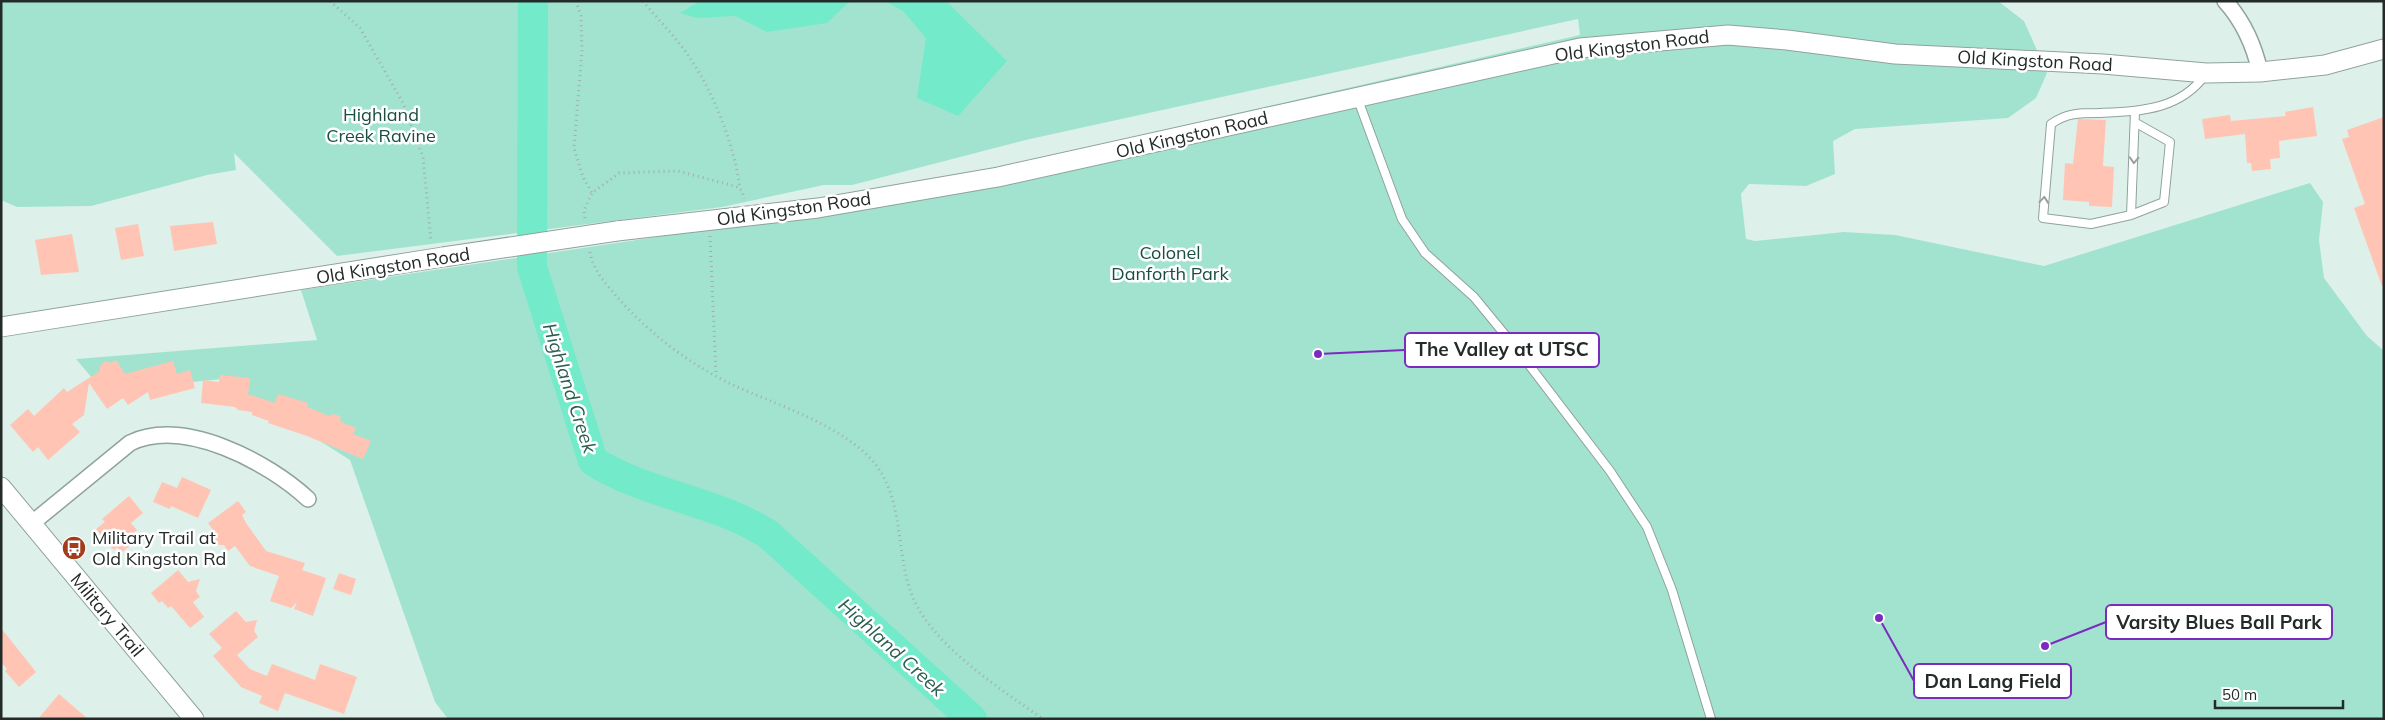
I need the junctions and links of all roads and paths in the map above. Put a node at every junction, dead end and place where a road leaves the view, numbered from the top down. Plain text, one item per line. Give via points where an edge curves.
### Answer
1 (330, 1) edge
2 (576, 1) edge
3 (642, 1) edge
4 (2224, 1) edge
5 (2384, 49) edge
6 (2260, 72) junction
7 (2206, 73) junction
8 (1357, 97) junction
9 (2135, 111) junction
10 (2136, 123) junction
11 (740, 188) dead end
12 (592, 193) dead end
13 (2131, 215) junction
14 (709, 220) junction
15 (438, 258) junction
16 (1, 328) edge
17 (1, 487) edge
18 (308, 499) dead end
19 (31, 524) junction
20 (194, 719) edge
21 (1043, 719) edge
22 (1711, 719) edge

1 - 15 path via 360,28 403,102 423,157
2 - 12 path via 581,16 582,51 574,148
3 - 11 path via 689,56 707,86 737,169
4 - 6 street via 2244,26 2255,50
5 - 6 street, Old Kingston Road via 2325,65
6 - 7 street, Old Kingston Road
7 - 8 street, Old Kingston Road via 2103,64 1895,54 1728,35 1580,48
7 - 9 lane via 2196,88 2180,99
8 - 14 street, Old Kingston Road via 998,177 818,208
8 - 22 lane via 1402,220 1425,253 1474,298 1520,353 1610,471 1647,527 1672,590
9 - 10 lane
13 -> 9 lane via 2091,224 2043,218 2051,124 2071,114
10 -> 13 lane
10 - 13 lane via 2170,142 2164,202
14 - 15 street, Old Kingston Road, bridge
14 - 21 path via 716,375 802,415 864,452 882,473 892,495 911,592 930,628 984,677
15 - 16 street, Old Kingston Road
17 - 19 street, Military Trail
18 - 19 street via 289,481 211,441 165,435 140,438 130,443
19 - 20 street, Military Trail

